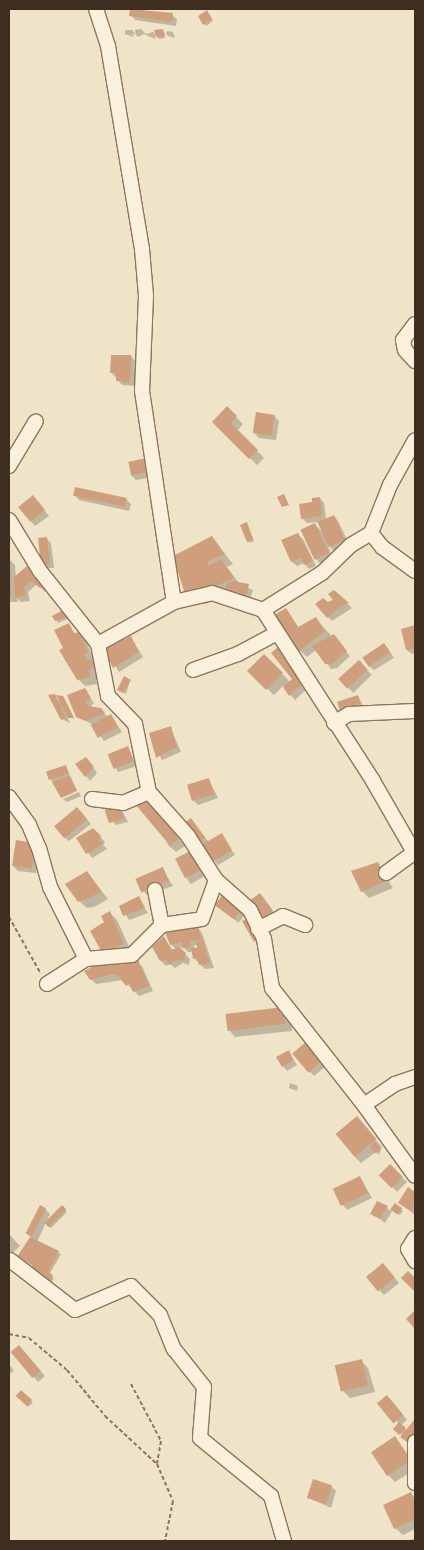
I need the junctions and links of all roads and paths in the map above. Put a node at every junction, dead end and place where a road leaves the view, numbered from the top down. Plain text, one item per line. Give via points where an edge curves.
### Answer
1 (96, 9) edge
2 (415, 324) edge
3 (415, 361) edge
4 (36, 421) dead end
5 (415, 440) edge
6 (9, 466) edge
7 (9, 520) edge
8 (371, 533) junction
9 (415, 571) edge
10 (174, 602) junction
11 (264, 610) junction
12 (277, 633) junction
13 (98, 644) junction
14 (193, 670) dead end
15 (415, 711) edge
16 (334, 723) junction
17 (149, 792) junction
18 (9, 796) edge
19 (92, 799) dead end
20 (415, 854) edge
21 (386, 872) dead end
22 (216, 880) junction
23 (155, 890) dead end
24 (9, 917) edge
25 (162, 925) junction
26 (305, 925) dead end
27 (258, 929) junction
28 (86, 959) junction
29 (48, 984) joint
30 (415, 1077) edge
31 (364, 1105) junction
32 (415, 1176) edge
33 (415, 1238) edge
34 (10, 1260) edge
35 (415, 1261) edge
36 (9, 1334) edge
37 (130, 1384) dead end
38 (415, 1442) edge
39 (157, 1464) junction
40 (415, 1483) edge
41 (165, 1541) edge
42 (284, 1541) edge

1 - 10 street via 108,46 142,250 146,296 142,391
2 - 3 street via 403,340 405,350
4 - 6 street
5 - 8 street via 390,485
7 - 13 street via 40,571
8 - 9 street via 382,547
8 - 11 street via 351,545 322,573
10 - 11 street via 212,593
10 - 13 street
11 - 12 street
12 - 14 street via 238,654
12 - 16 street
13 - 17 street via 108,696 134,724
15 - 16 street via 349,714
16 - 20 street via 373,781
17 - 19 street via 123,804
17 - 22 street via 188,836
18 - 28 street via 29,825 50,887
20 - 21 street
22 - 25 street via 202,919
22 - 27 street via 250,910
23 - 25 street
24 - 29 path
25 - 28 street via 132,955
26 - 27 street via 284,916
27 - 31 street via 264,939 272,988
28 - 29 street
30 - 31 street via 395,1084
31 - 32 street
33 - 35 street via 408,1249
34 - 42 street via 76,1310 131,1286 160,1315 174,1349 204,1387 200,1438 271,1496
36 - 39 path via 29,1338 68,1370 105,1416
37 - 39 path via 161,1441
38 - 40 street
39 - 41 path via 173,1501

